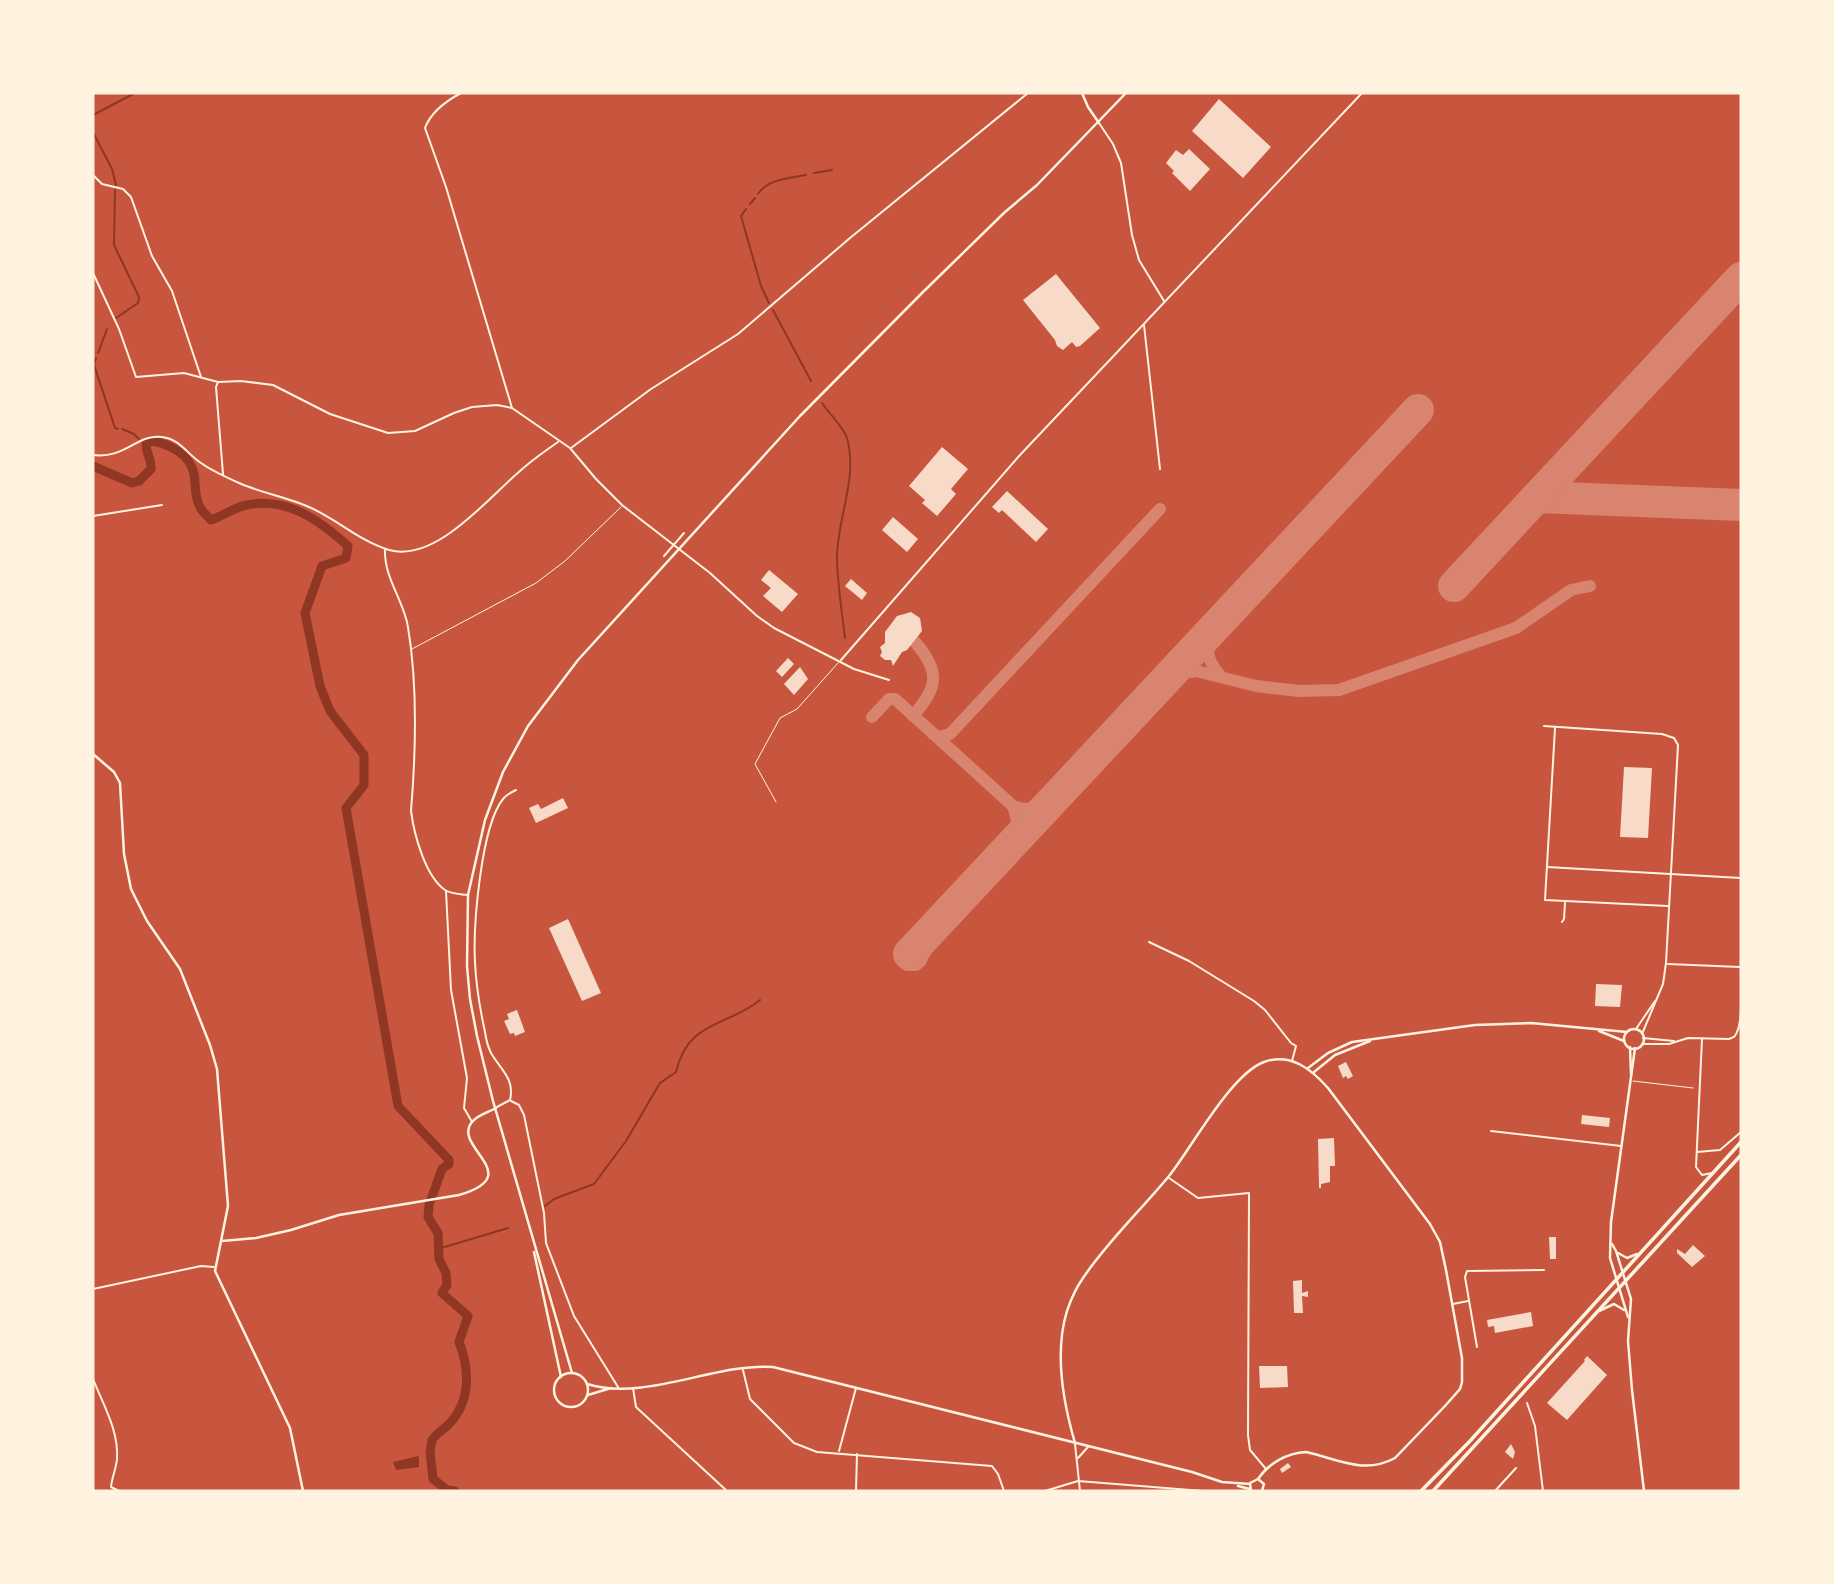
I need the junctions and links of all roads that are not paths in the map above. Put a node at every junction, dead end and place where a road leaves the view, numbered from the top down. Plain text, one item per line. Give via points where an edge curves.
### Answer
1 (461, 93) edge
2 (1028, 93) edge
3 (1082, 93) edge
4 (1126, 93) edge
5 (1362, 93) edge
6 (1099, 124) junction
7 (93, 175) edge
8 (93, 273) edge
9 (1164, 302) junction
10 (1144, 324) junction
11 (201, 377) junction
12 (218, 382) junction
13 (512, 408) junction
14 (560, 441) junction
15 (570, 448) junction
16 (93, 455) edge
17 (1160, 469) dead end
18 (223, 475) junction
19 (162, 505) dead end
20 (622, 505) junction
21 (93, 516) edge
22 (684, 533) dead end
23 (674, 544) junction
24 (386, 549) junction
25 (680, 549) junction
26 (664, 556) dead end
27 (412, 650) junction
28 (840, 661) junction
29 (888, 680) dead end
30 (1544, 726) dead end
31 (1555, 728) junction
32 (93, 754) edge
33 (516, 790) dead end
34 (776, 802) dead end
35 (1546, 867) junction
36 (1671, 874) junction
37 (1741, 878) edge
38 (446, 890) junction
39 (468, 895) junction
40 (1565, 901) junction
41 (1669, 906) junction
42 (1562, 922) dead end
43 (1149, 942) dead end
44 (1741, 958) edge
45 (1666, 964) junction
46 (1741, 967) edge
47 (1656, 1000) junction
48 (1636, 1029) junction
49 (1599, 1031) junction
50 (1627, 1032) junction
51 (1643, 1036) junction
52 (1702, 1038) junction
53 (1370, 1041) junction
54 (1625, 1041) junction
55 (1676, 1041) junction
56 (1642, 1044) junction
57 (1630, 1047) junction
58 (1635, 1048) junction
59 (1292, 1061) junction
60 (1308, 1068) junction
61 (1314, 1072) junction
62 (1631, 1074) junction
63 (1630, 1081) junction
64 (1693, 1088) dead end
65 (510, 1100) junction
66 (496, 1108) junction
67 (472, 1122) junction
68 (1491, 1131) dead end
69 (1741, 1132) edge
70 (1741, 1142) edge
71 (1621, 1146) junction
72 (1696, 1153) junction
73 (1741, 1155) edge
74 (1714, 1173) junction
75 (1168, 1177) junction
76 (222, 1241) junction
77 (1611, 1244) junction
78 (534, 1249) junction
79 (1616, 1251) junction
80 (1643, 1251) junction
81 (214, 1267) junction
82 (1544, 1270) dead end
83 (1622, 1273) junction
84 (1617, 1279) junction
85 (1626, 1282) junction
86 (1620, 1288) junction
87 (93, 1289) edge
88 (1469, 1301) junction
89 (1452, 1304) junction
90 (1625, 1310) junction
91 (1599, 1311) junction
92 (1628, 1317) junction
93 (1477, 1347) dead end
94 (743, 1368) junction
95 (572, 1373) junction
96 (561, 1377) junction
97 (93, 1379) edge
98 (587, 1384) junction
99 (616, 1387) junction
100 (633, 1387) junction
101 (856, 1387) junction
102 (588, 1395) junction
103 (1527, 1403) dead end
104 (1075, 1443) junction
105 (1088, 1447) junction
106 (838, 1452) junction
107 (857, 1454) junction
108 (1078, 1459) junction
109 (1516, 1468) dead end
110 (1266, 1471) junction
111 (1258, 1479) junction
112 (1078, 1481) junction
113 (1263, 1482) junction
114 (1235, 1484) junction
115 (1250, 1484) junction
116 (1263, 1489) edge
117 (1251, 1490) edge
118 (1270, 1490) edge
119 (120, 1491) edge
120 (303, 1491) edge
121 (727, 1491) edge
122 (856, 1491) edge
123 (1004, 1491) edge
124 (1045, 1491) edge
125 (1080, 1491) edge
126 (1203, 1491) edge
127 (1421, 1491) edge
128 (1433, 1491) edge
129 (1495, 1491) edge
130 (1543, 1491) edge
131 (1644, 1491) edge

1 - 13 street via 429,118 425,128
2 - 15 street via 738,334
3 - 6 street
4 - 6 street
5 - 9 street
6 - 9 street via 1121,163 1139,260
6 - 25 street via 872,341
7 - 11 street via 131,197 152,256 172,292
8 - 11 street via 136,377 184,373
9 - 10 street
10 - 17 street
10 - 28 street via 1020,455
11 - 12 street
12 - 13 street via 273,385 330,414 388,433 415,431 472,407
12 - 18 street
13 - 14 street
14 - 15 street
14 - 24 street via 445,537 413,551
15 - 20 street
16 - 18 street via 107,457 146,437 161,437 176,440 200,463
18 - 24 street via 310,507
19 - 21 street
20 - 23 street
20 - 27 lane via 536,583
22 - 23 street
23 - 25 street
23 - 26 street
24 - 27 street
25 - 28 street via 774,628
25 - 39 street via 578,660 528,726 503,772 485,820
27 - 38 street via 412,823 428,866
28 - 29 street
28 - 34 lane via 797,709 780,719 755,764
30 - 31 street
31 - 35 street
31 - 36 street via 1674,738 1678,745
32 - 76 street via 120,783 131,889 180,969 210,1045 227,1174
33 - 65 street via 502,800 493,821 475,918 476,982 485,1031 489,1051 511,1080
35 - 36 street
35 - 40 street via 1545,900
36 - 37 street
36 - 41 street
38 - 39 street
38 - 67 street via 451,990 467,1079 464,1108
39 - 66 street via 470,999
40 - 41 street
40 - 42 street
41 - 45 street
43 - 59 street via 1189,961 1265,1010 1296,1046
44 - 46 street
45 - 46 street
45 - 47 street
46 - 52 street via 1738,1031 1729,1039
47 - 48 street
47 - 51 street
48 - 50 street
48 - 51 street
49 - 50 street
49 - 53 street via 1494,1023
49 - 54 street
50 - 54 street
51 - 55 street
51 - 56 street
52 - 55 street
52 - 72 street
53 - 60 street via 1337,1048
53 - 61 street via 1335,1055
54 - 57 street
55 - 56 street
56 - 58 street
57 - 58 street
57 - 62 street
58 - 62 street
59 - 60 street
59 - 75 street via 1276,1059 1251,1069
60 - 61 street
61 - 89 street via 1430,1224 1440,1242
62 - 63 street
63 - 64 lane
63 - 71 street
65 - 66 street
65 - 99 street via 524,1115 546,1243 574,1315
66 - 67 street
66 - 78 street
67 - 76 street via 468,1135 488,1169 485,1181 473,1191 327,1217 257,1238
68 - 71 street
69 - 72 street via 1720,1150
70 - 74 main road
71 - 77 street
72 - 74 street via 1699,1173
73 - 85 main road
74 - 80 main road
75 - 104 street via 1083,1278 1068,1308 1062,1368
75 - 110 street via 1198,1198 1250,1193 1248,1435 1250,1450
76 - 81 street
77 - 79 street
77 - 84 street
78 - 95 street
78 - 96 street
79 - 80 street via 1629,1258
79 - 83 street
80 - 83 main road
81 - 87 street
81 - 120 street via 290,1429
82 - 88 street via 1468,1271
83 - 84 main road
83 - 85 street
84 - 86 street
84 - 127 main road
85 - 86 main road
85 - 92 street via 1632,1309
86 - 90 street
86 - 91 main road
88 - 89 street
88 - 93 street
89 - 110 street via 1464,1370 1460,1390 1395,1458 1362,1467 1306,1451 1277,1461
90 - 91 street via 1614,1304
90 - 92 street
91 - 128 main road
92 - 131 street
94 - 100 street
94 - 101 street via 773,1367
94 - 106 street via 750,1399 778,1429 801,1447
95 - 96 street
95 - 98 street
96 - 102 street via 554,1391 562,1405 577,1407
97 - 119 street via 117,1449 111,1487
98 - 99 street
98 - 102 street
99 - 100 street
99 - 102 street
100 - 121 street via 636,1407
101 - 104 street
101 - 106 street
103 - 130 street via 1535,1426
104 - 105 street
104 - 108 street
105 - 108 street
105 - 114 street
106 - 107 street
107 - 122 street
107 - 123 street via 992,1466
108 - 112 street
109 - 129 street
110 - 111 street
110 - 113 street
111 - 113 street
111 - 115 street
112 - 124 street
112 - 125 street
112 - 126 street
113 - 116 street
114 - 115 street
114 - 117 street
115 - 117 street
116 - 118 street

